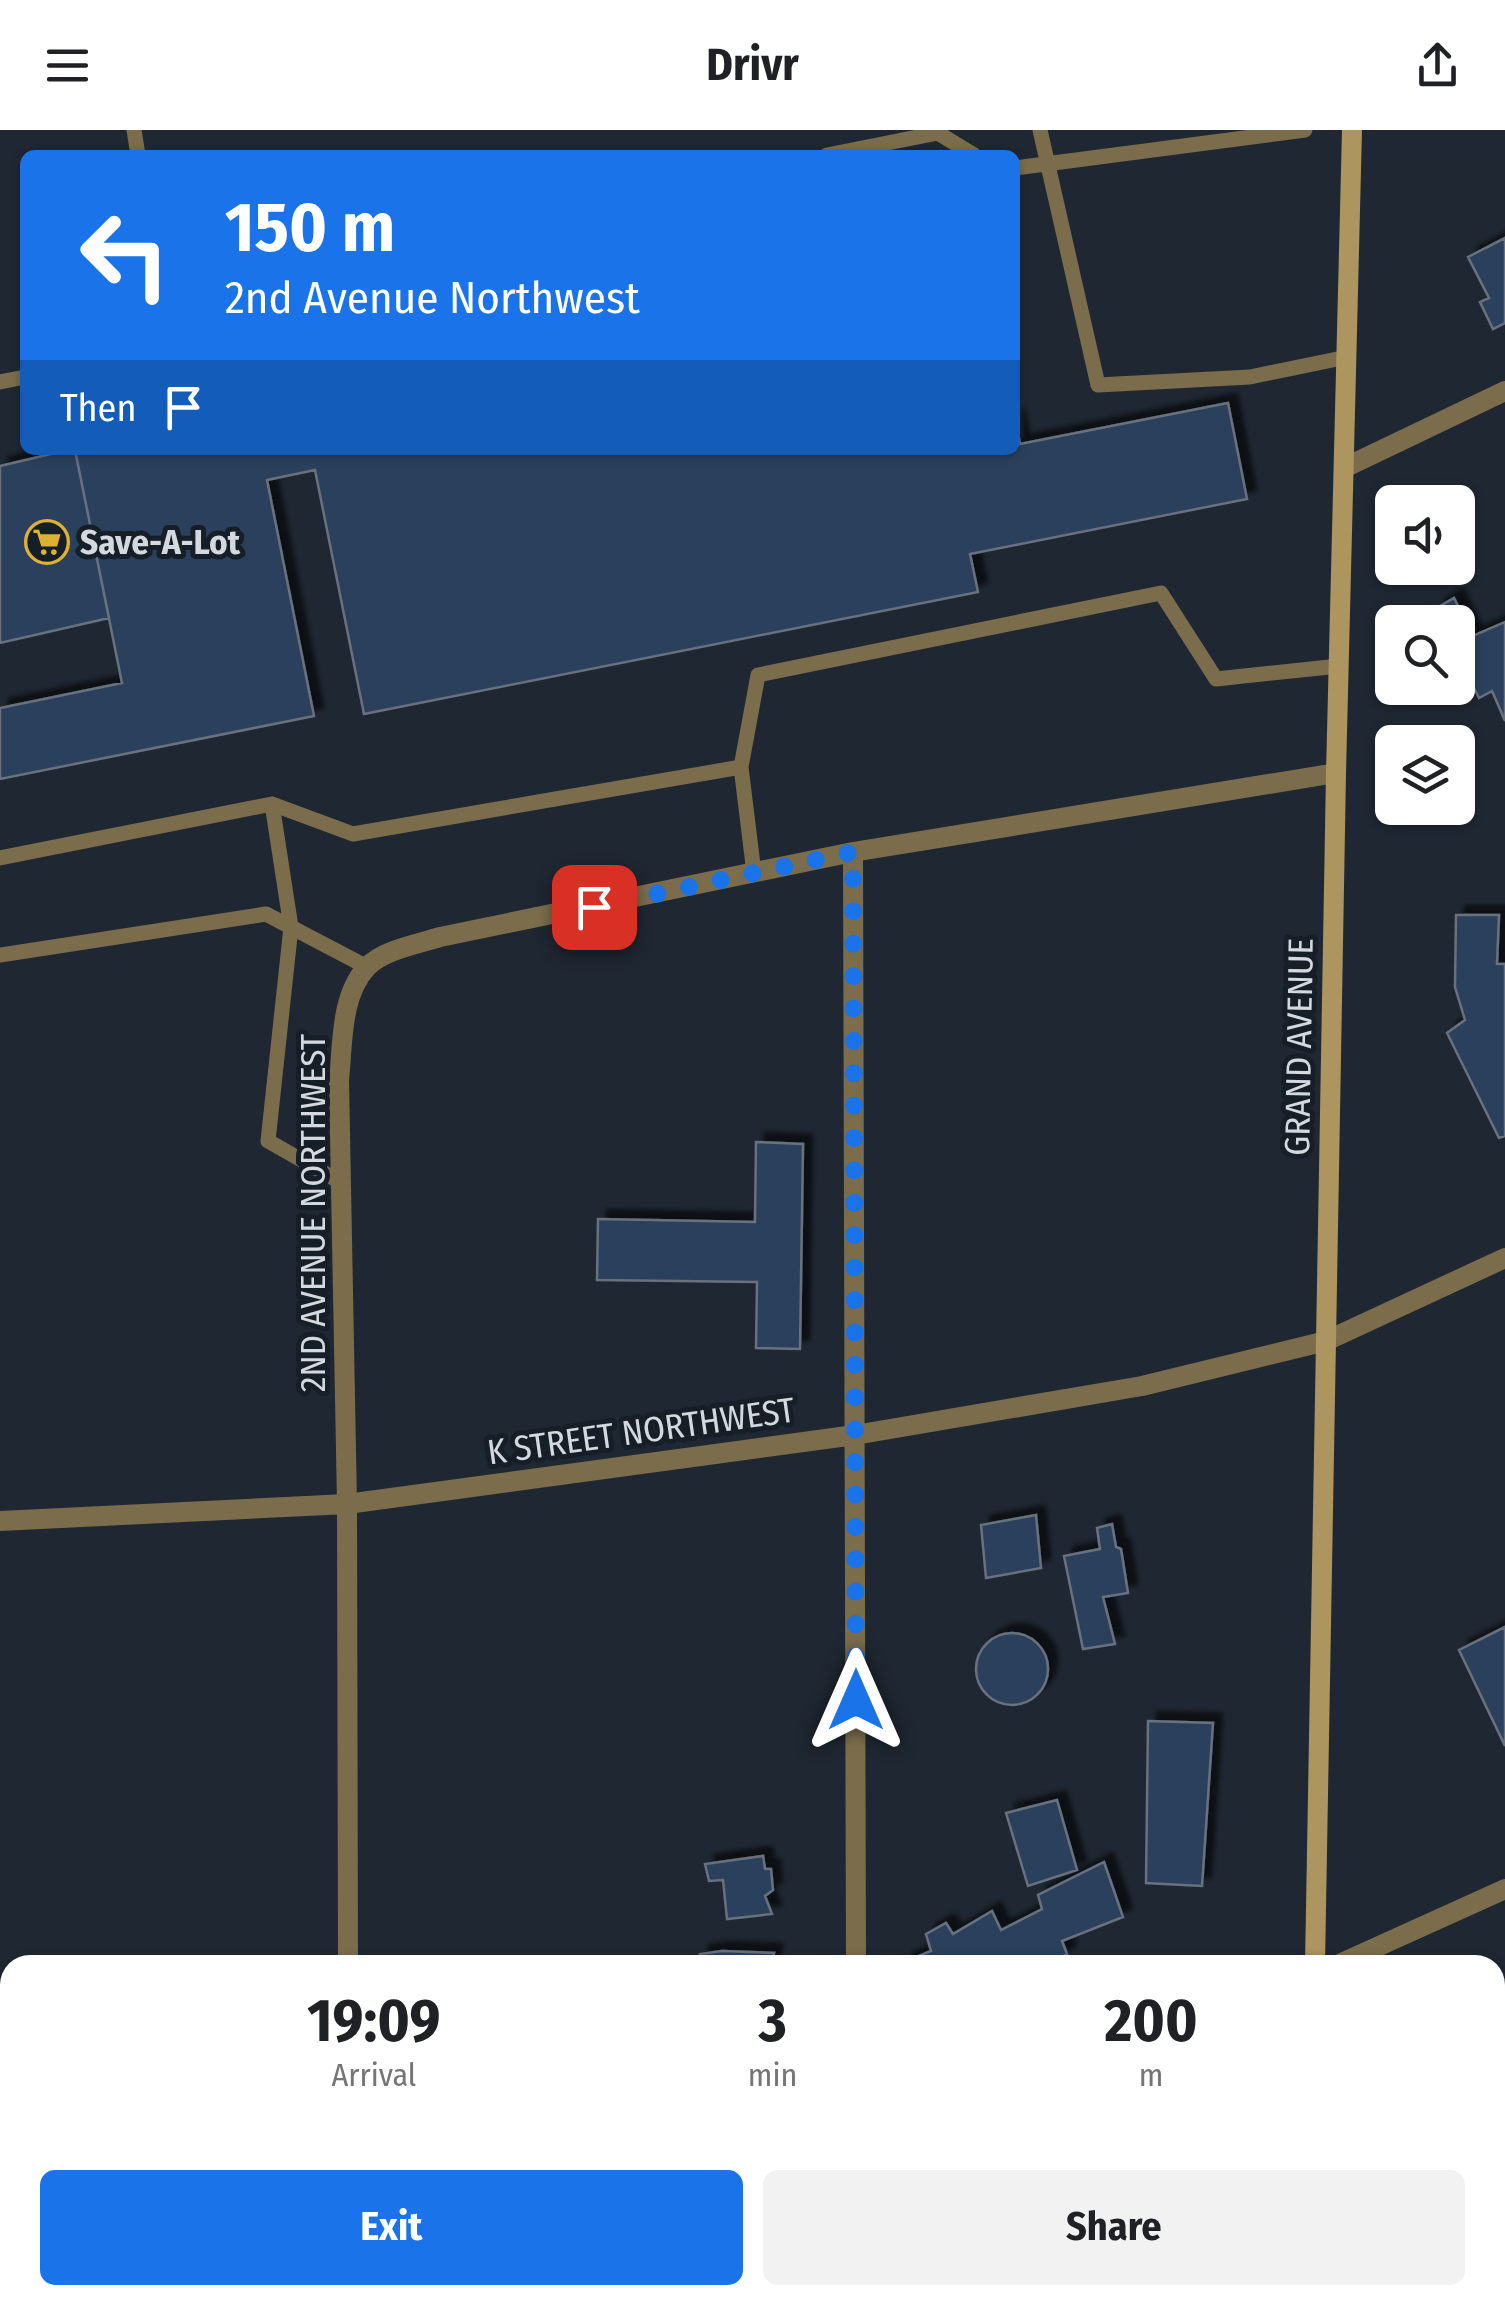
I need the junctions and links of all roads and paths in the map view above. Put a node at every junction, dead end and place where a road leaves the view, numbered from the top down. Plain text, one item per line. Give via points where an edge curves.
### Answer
1 (1040, 130) edge
2 (1305, 130) edge
3 (1352, 130) edge
4 (871, 144) edge
5 (966, 150) edge
6 (1048, 164) junction
7 (1020, 167) edge
8 (1347, 357) junction
9 (1505, 391) edge
10 (1344, 468) junction
11 (1339, 666) junction
12 (741, 767) junction
13 (1336, 773) junction
14 (272, 804) junction
15 (853, 852) junction
16 (0, 858) edge
17 (754, 873) junction
18 (291, 927) junction
19 (0, 956) edge
20 (367, 967) junction
21 (342, 1183) junction
22 (1505, 1258) edge
23 (1326, 1342) junction
24 (856, 1435) junction
25 (347, 1504) junction
26 (0, 1521) edge
27 (1505, 1889) edge
28 (348, 1955) edge
29 (856, 1955) edge
30 (1316, 1955) edge
31 (1358, 1955) edge

1 - 6 lane
2 - 6 lane
3 - 8 street, GRAND AVENUE
4 - 5 lane via 938,133
6 - 7 lane
6 - 8 lane via 1098,385 1250,376
8 - 10 street, GRAND AVENUE
9 - 10 street
10 - 11 street, GRAND AVENUE
11 - 12 lane via 1216,679 1161,593 758,675
11 - 13 street, GRAND AVENUE
12 - 14 lane via 353,834
12 - 17 lane
13 - 15 street
13 - 23 street, GRAND AVENUE
14 - 16 lane
14 - 18 lane
15 - 17 street
15 - 24 street
17 - 20 street via 440,937
18 - 19 lane via 266,914
18 - 20 lane
18 - 21 lane via 268,1141
20 - 21 street, 2ND AVENUE NORTHWEST via 345,1013
21 - 25 street, 2ND AVENUE NORTHWEST
22 - 23 street, K STREET NORTHWEST
23 - 24 street, K STREET NORTHWEST via 1142,1386
23 - 30 street, GRAND AVENUE
24 - 25 street, K STREET NORTHWEST
24 - 29 street
25 - 26 street, K STREET NORTHWEST
25 - 28 street, 2ND AVENUE NORTHWEST
27 - 31 street

